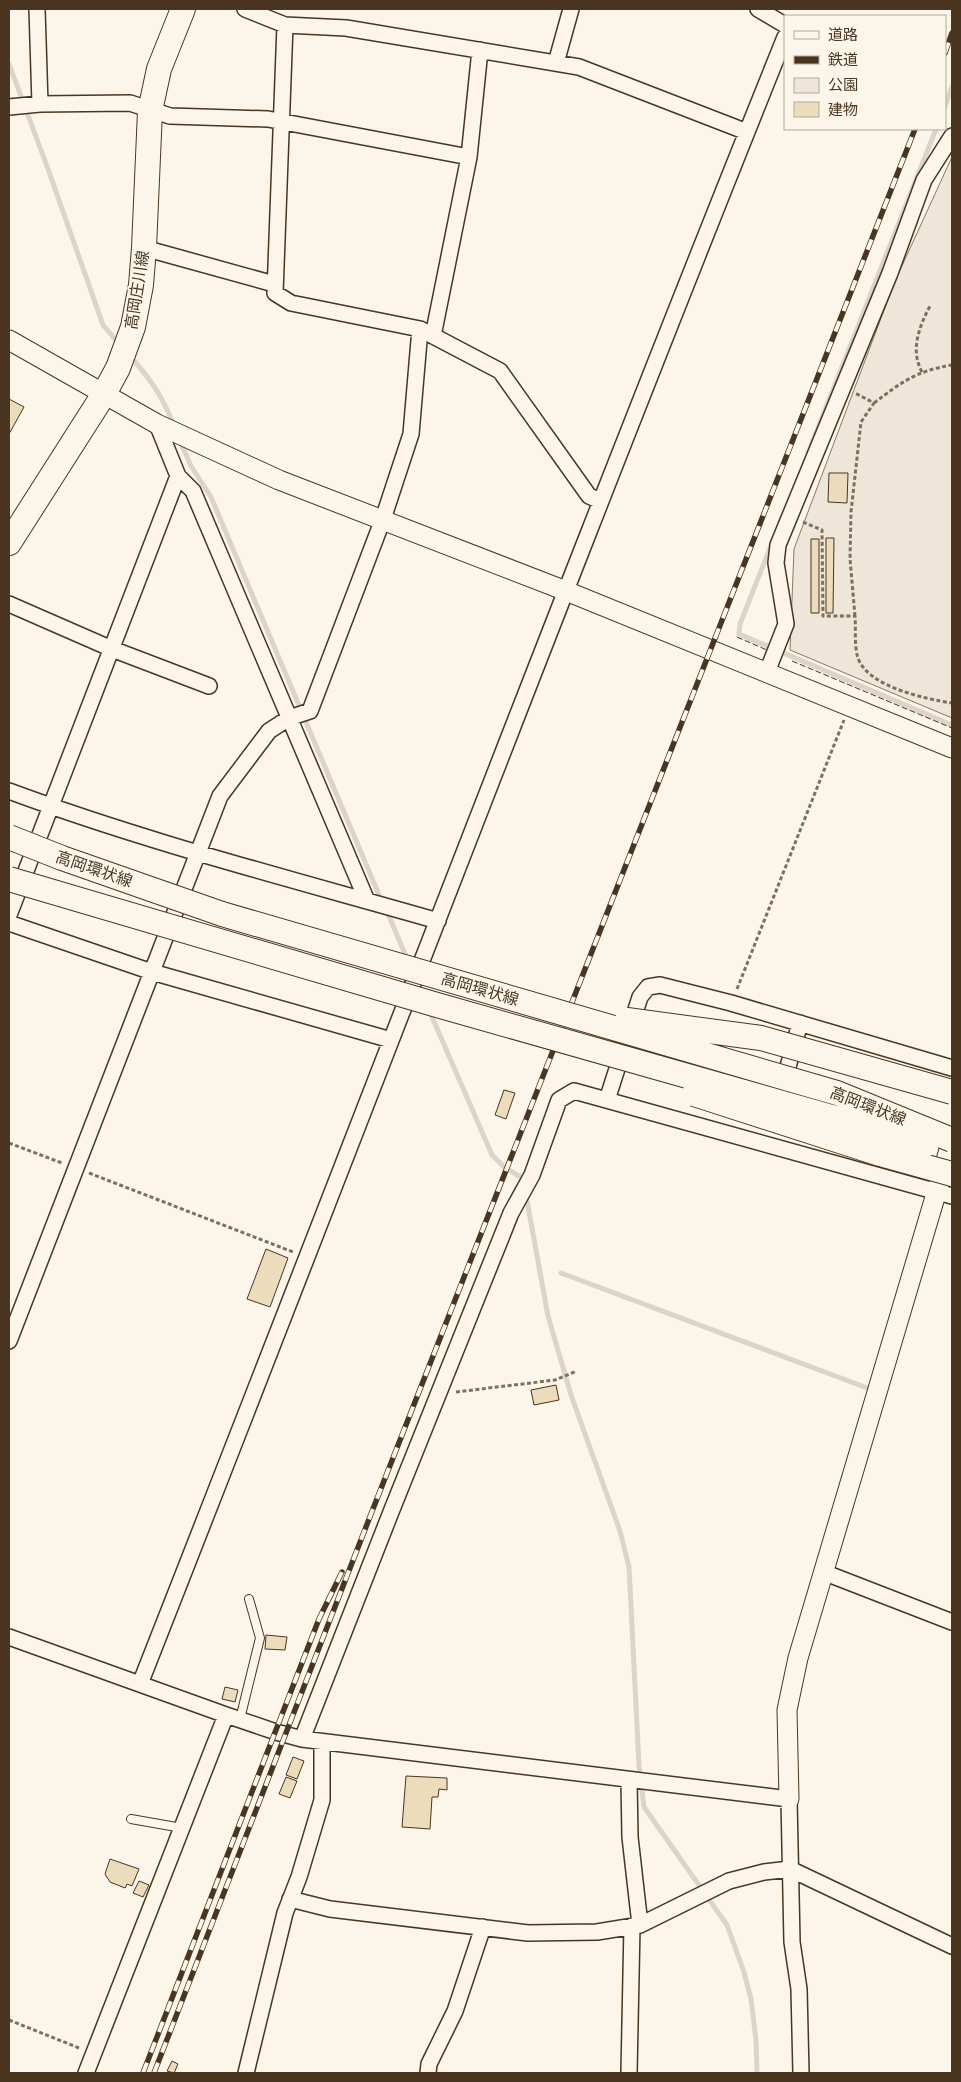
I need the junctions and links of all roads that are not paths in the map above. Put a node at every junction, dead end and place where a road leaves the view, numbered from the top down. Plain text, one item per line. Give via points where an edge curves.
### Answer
1 (37, 9) edge
2 (183, 9) edge
3 (245, 9) edge
4 (571, 9) edge
5 (758, 9) edge
6 (784, 24) edge
7 (285, 25) junction
8 (784, 39) edge
9 (480, 50) junction
10 (556, 63) junction
11 (40, 104) junction
12 (9, 107) edge
13 (150, 111) junction
14 (281, 123) junction
15 (746, 132) junction
16 (952, 136) edge
17 (469, 157) junction
18 (144, 248) junction
19 (274, 284) junction
20 (426, 333) junction
21 (9, 340) edge
22 (104, 394) junction
23 (163, 427) junction
24 (178, 476) junction
25 (601, 501) junction
26 (383, 519) junction
27 (9, 543) edge
28 (566, 591) junction
29 (9, 604) edge
30 (112, 649) junction
31 (767, 672) junction
32 (209, 686) dead end
33 (292, 717) junction
34 (952, 748) edge
35 (9, 791) edge
36 (50, 807) junction
37 (9, 837) edge
38 (199, 852) junction
39 (9, 879) edge
40 (367, 900) junction
41 (9, 915) edge
42 (438, 921) junction
43 (9, 923) edge
44 (152, 972) junction
45 (438, 1005) junction
46 (551, 1010) junction
47 (800, 1023) junction
48 (391, 1040) junction
49 (952, 1068) edge
50 (952, 1092) edge
51 (607, 1100) junction
52 (952, 1140) edge
53 (768, 1145) junction
54 (952, 1151) edge
55 (952, 1174) edge
56 (945, 1194) edge
57 (9, 1341) edge
58 (823, 1572) junction
59 (249, 1600) dead end
60 (952, 1622) edge
61 (9, 1637) edge
62 (140, 1684) junction
63 (233, 1717) junction
64 (302, 1739) junction
65 (322, 1742) junction
66 (629, 1780) junction
67 (789, 1799) junction
68 (131, 1819) dead end
69 (182, 1828) junction
70 (790, 1869) junction
71 (290, 1899) junction
72 (636, 1926) junction
73 (483, 1927) junction
74 (952, 1946) edge
75 (86, 2073) edge
76 (246, 2073) edge
77 (428, 2073) edge
78 (629, 2073) edge
79 (801, 2073) edge

1 - 11 street
2 - 13 main road, 高岡庄川線 via 159,69
3 - 7 street
4 - 10 street
5 - 6 street
7 - 9 street via 346,28
7 - 14 street
8 - 15 street
9 - 10 street
9 - 17 street
10 - 15 street via 579,66
11 - 12 street
11 - 13 street via 130,104
13 - 14 street via 170,116
13 - 18 main road, 高岡庄川線
14 - 17 street
14 - 19 street
15 - 25 street
16 - 31 street via 924,180 890,273 778,545 776,563 786,624
17 - 20 street
18 - 19 street
18 - 22 main road, 高岡庄川線 via 133,327 118,368
19 - 20 street via 275,293 291,303
20 - 25 street via 500,371 589,496
20 - 26 street via 411,434
21 - 22 street
22 - 23 street
22 - 27 main road, 高岡庄川線
23 - 24 street
23 - 26 street via 279,480
24 - 30 street
24 - 33 street via 193,491
25 - 28 street
26 - 28 street
26 - 33 street via 310,711
28 - 31 street
28 - 42 street
29 - 30 street
30 - 32 street
30 - 36 street
31 - 34 street
33 - 38 street via 269,731 220,796
33 - 40 street
35 - 36 street
36 - 38 street
36 - 41 street
37 - 46 main road, 高岡環状線, bridge via 222,914
38 - 40 street
38 - 44 street
39 - 45 main road, 高岡環状線, bridge
40 - 42 street
42 - 48 street
43 - 44 street
44 - 48 street
44 - 57 street
45 - 54 main road, 高岡環状線, bridge
45 - 55 main road, bridge via 740,1110
46 - 50 main road, bridge via 761,1038
46 - 52 main road, 高岡環状線, bridge via 837,1093
47 - 49 street
47 - 51 street via 660,985 648,987 640,997
47 - 53 street
48 - 62 street
51 - 53 street
51 - 64 street via 574,1091 559,1100 532,1175 511,1213
52 - 56 street
53 - 56 street
56 - 58 street
58 - 60 street
58 - 67 street via 787,1710
59 - 63 lane via 260,1638
61 - 62 street
62 - 63 street
63 - 64 street
63 - 69 street
64 - 65 street
65 - 66 street
65 - 71 street via 322,1800 300,1877
66 - 67 street
66 - 72 street
67 - 70 street
68 - 69 lane
69 - 75 street
70 - 72 street via 729,1881
70 - 74 street
70 - 79 street via 792,1942 799,1989
71 - 73 street via 330,1909
71 - 76 street
72 - 73 street via 598,1932 528,1933
72 - 78 street
73 - 77 street via 455,2011 429,2064

